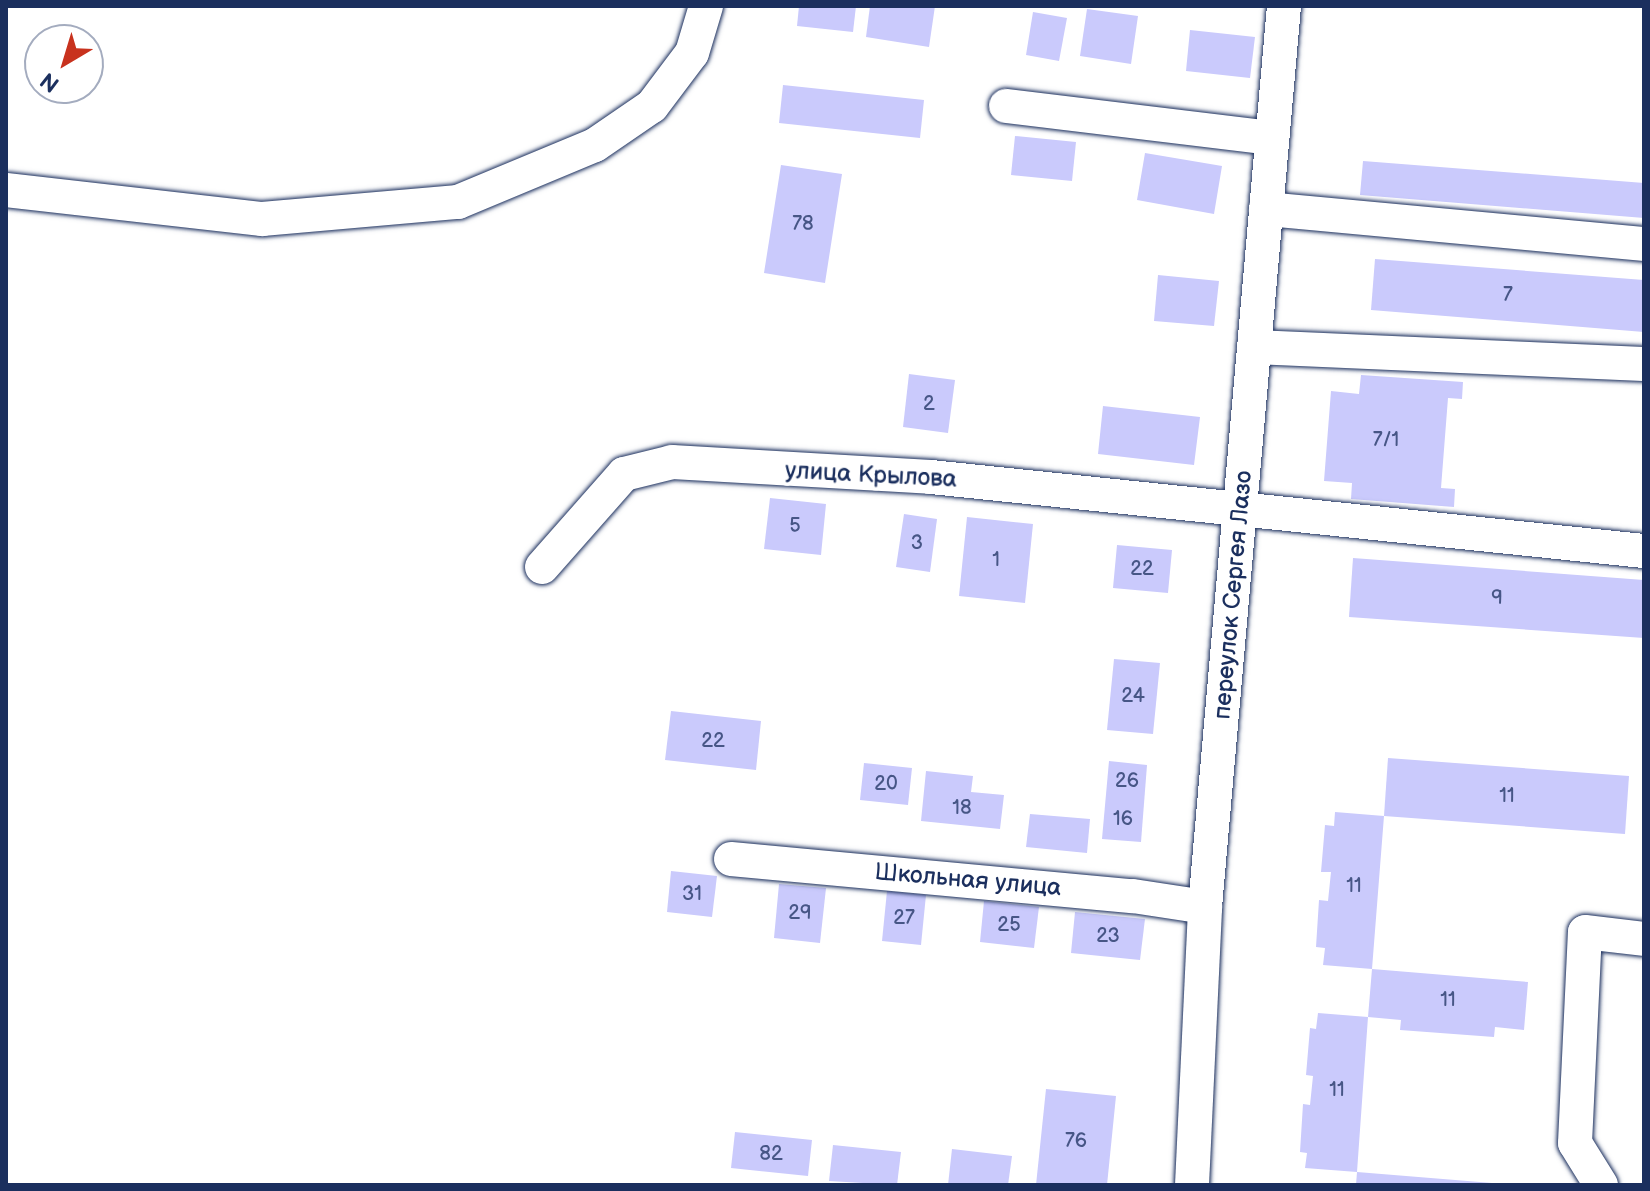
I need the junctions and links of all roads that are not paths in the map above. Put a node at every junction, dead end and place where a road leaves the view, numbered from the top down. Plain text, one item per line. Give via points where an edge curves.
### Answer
1 (706, 6) edge
2 (1284, 6) edge
3 (1006, 106) dead end
4 (1272, 138) junction
5 (6, 190) edge
6 (1266, 209) junction
7 (1644, 244) edge
8 (1254, 347) junction
9 (1644, 364) edge
10 (1241, 509) junction
11 (1644, 551) edge
12 (542, 567) dead end
13 (731, 859) dead end
14 (1205, 907) junction
15 (1644, 939) edge
16 (1192, 1185) edge
17 (1601, 1185) edge

1 - 5 street via 692,53 652,106 595,145 458,202 262,219
2 - 4 street, переулок Сергея Лазо
3 - 4 street
4 - 6 street, переулок Сергея Лазо
6 - 7 street
6 - 8 street, переулок Сергея Лазо
8 - 9 street
8 - 10 street, переулок Сергея Лазо
10 - 11 street, улица Крылова
10 - 12 street, улица Крылова via 931,477 672,462 624,474
10 - 14 street, переулок Сергея Лазо
13 - 14 street, Школьная улица
14 - 16 street, переулок Сергея Лазо
15 - 17 street via 1585,932 1575,1143

